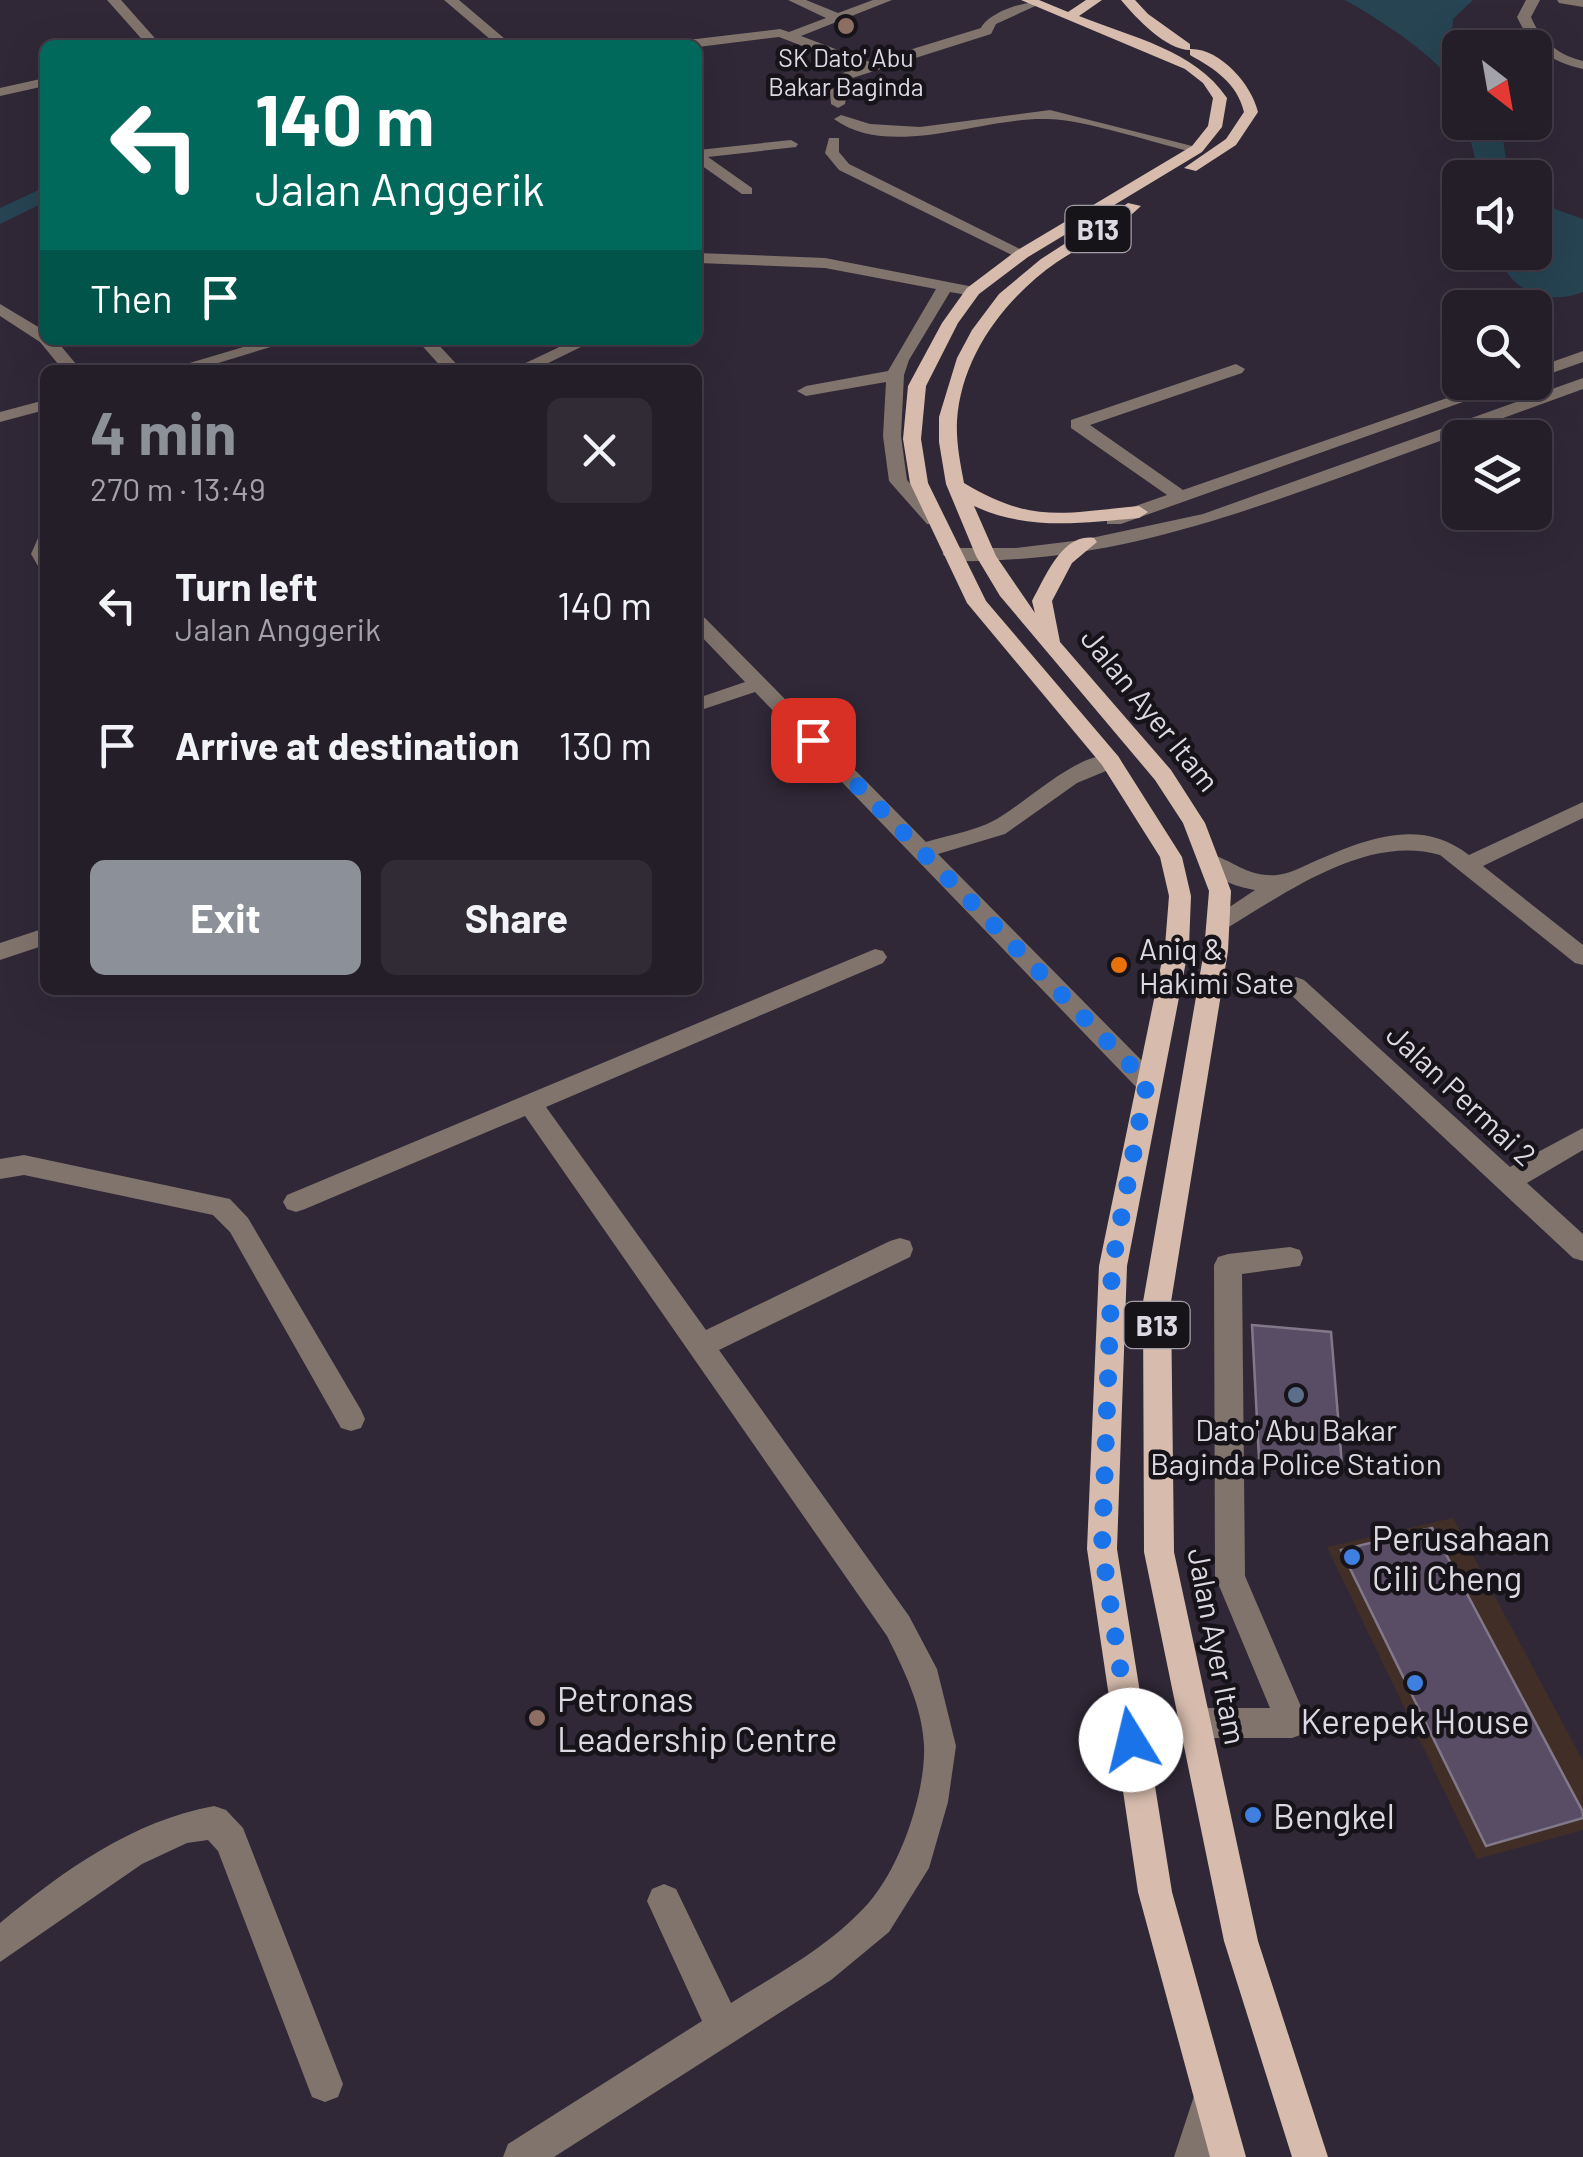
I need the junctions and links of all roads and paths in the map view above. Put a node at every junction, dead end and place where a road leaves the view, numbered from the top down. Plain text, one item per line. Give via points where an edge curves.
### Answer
1 (114, 0) edge
2 (451, 0) edge
3 (795, 0) edge
4 (886, 0) edge
5 (1060, 0) edge
6 (1115, 0) edge
7 (1128, 0) edge
8 (1533, 0) edge
9 (1564, 0) edge
10 (1032, 1) edge
11 (1583, 2) edge
12 (1092, 12) edge
13 (839, 18) junction
14 (792, 36) junction
15 (150, 40) edge
16 (499, 40) edge
17 (702, 42) edge
18 (1184, 47) junction
19 (1583, 65) edge
20 (866, 66) junction
21 (40, 83) edge
22 (0, 92) edge
23 (834, 140) dead end
24 (791, 144) dead end
25 (1197, 149) junction
26 (702, 155) edge
27 (702, 159) edge
28 (747, 190) dead end
29 (1022, 254) junction
30 (702, 258) edge
31 (947, 284) junction
32 (973, 291) junction
33 (0, 309) edge
34 (40, 335) edge
35 (51, 345) edge
36 (268, 345) edge
37 (430, 345) edge
38 (577, 345) edge
39 (1583, 356) edge
40 (68, 365) edge
41 (194, 365) edge
42 (449, 365) edge
43 (531, 365) edge
44 (1552, 368) edge
45 (1236, 370) dead end
46 (895, 375) junction
47 (1583, 382) edge
48 (806, 391) dead end
49 (1462, 400) edge
50 (1481, 400) edge
51 (40, 406) edge
52 (1504, 413) junction
53 (0, 417) edge
54 (955, 484) junction
55 (1181, 497) junction
56 (1139, 512) junction
57 (934, 520) junction
58 (1087, 542) junction
59 (983, 550) junction
60 (952, 554) junction
61 (702, 626) edge
62 (1055, 649) junction
63 (758, 684) junction
64 (702, 704) edge
65 (1110, 761) junction
66 (1583, 809) edge
67 (922, 851) junction
68 (1212, 861) junction
69 (1466, 864) junction
70 (1289, 881) junction
71 (1218, 922) junction
72 (40, 938) edge
73 (0, 952) edge
74 (1583, 957) edge
75 (875, 958) dead end
76 (1296, 986) dead end
77 (1147, 1082) junction
78 (530, 1103) junction
79 (1583, 1138) edge
80 (0, 1169) edge
81 (1508, 1181) junction
82 (296, 1202) dead end
83 (900, 1249) dead end
84 (1583, 1250) edge
85 (1290, 1258) dead end
86 (702, 1345) junction
87 (351, 1419) dead end
88 (1194, 1723) junction
89 (664, 1901) dead end
90 (0, 1946) edge
91 (724, 2028) junction
92 (325, 2084) dead end
93 (1211, 2097) junction
94 (521, 2157) edge
95 (1192, 2157) edge
96 (1228, 2157) edge
97 (1310, 2157) edge

1 - 15 street
2 - 16 street
3 - 13 street
4 - 13 street
5 - 12 main road, B13
6 - 12 main road
7 - 18 main road
8 - 19 street via 1526,25 1553,56
9 - 11 street
10 - 12 main road, B13 via 1069,17
10 - 20 street via 991,21 986,31
12 - 18 main road, Jalan Ayer Itam / B13
12 - 25 main road, B13 via 1208,80 1220,112
13 - 14 street
14 - 17 street
14 - 20 street
18 - 54 main road, Jalan Ayer Itam / B13 via 1233,78 1249,99 1245,125 1231,142 1047,262 1005,297 966,358 948,417
20 - 25 street via 844,76 837,92 840,112 862,128 902,134 1050,114
21 - 22 street
23 - 29 street via 832,153 844,167
24 - 26 street
25 - 29 main road, B13
27 - 28 street
29 - 32 main road, B13
30 - 31 street via 826,262
31 - 32 street
31 - 46 street
32 - 57 main road, B13 via 917,386 912,440
33 - 34 street
35 - 40 street
36 - 41 street
37 - 42 street
38 - 43 street
39 - 44 street
45 - 55 street via 1078,424
46 - 48 street
46 - 57 street via 894,472
47 - 52 street
49 - 55 street
50 - 52 street
51 - 53 street
52 - 58 street via 1210,518
54 - 56 main road via 981,506 1010,517
54 - 59 main road, Jalan Ayer Itam / B13
55 - 56 street
56 - 59 street
57 - 60 main road, B13
58 - 59 street
58 - 62 main road via 1064,560 1042,601
59 - 60 street
59 - 62 main road, Jalan Ayer Itam / B13 via 1010,596
60 - 65 main road, B13 via 977,603
61 - 63 street
62 - 68 main road, Jalan Ayer Itam / B13 via 1164,775
63 - 64 street
63 - 67 street
65 - 67 street via 1069,778 998,829
65 - 77 main road, B13 via 1171,857 1180,896 1177,946
66 - 69 street
67 - 77 street
68 - 70 street via 1247,883
68 - 71 main road, Jalan Ayer Itam / B13 via 1220,891
69 - 70 street via 1432,843 1396,840
69 - 74 street
70 - 71 street
71 - 88 main road, Jalan Ayer Itam / B13 via 1157,1302 1159,1552
72 - 73 street
75 - 78 street
76 - 81 street, Jalan Permai 2
77 - 93 main road, B13 via 1112,1266 1102,1549 1155,1892
78 - 82 street
78 - 86 street
79 - 81 street
80 - 87 street via 24,1165 221,1206 240,1225
81 - 84 street, Jalan Permai 2
83 - 86 street
85 - 88 street via 1228,1265 1230,1576 1292,1723
86 - 91 street via 898,1626 926,1680 940,1746 917,1856 877,1920 819,1968
88 - 97 main road, Jalan Ayer Itam / B13 via 1242,1941
89 - 91 street
90 - 92 street via 83,1881 188,1824 214,1822 232,1840
91 - 94 street
93 - 95 street
93 - 96 main road, B13

